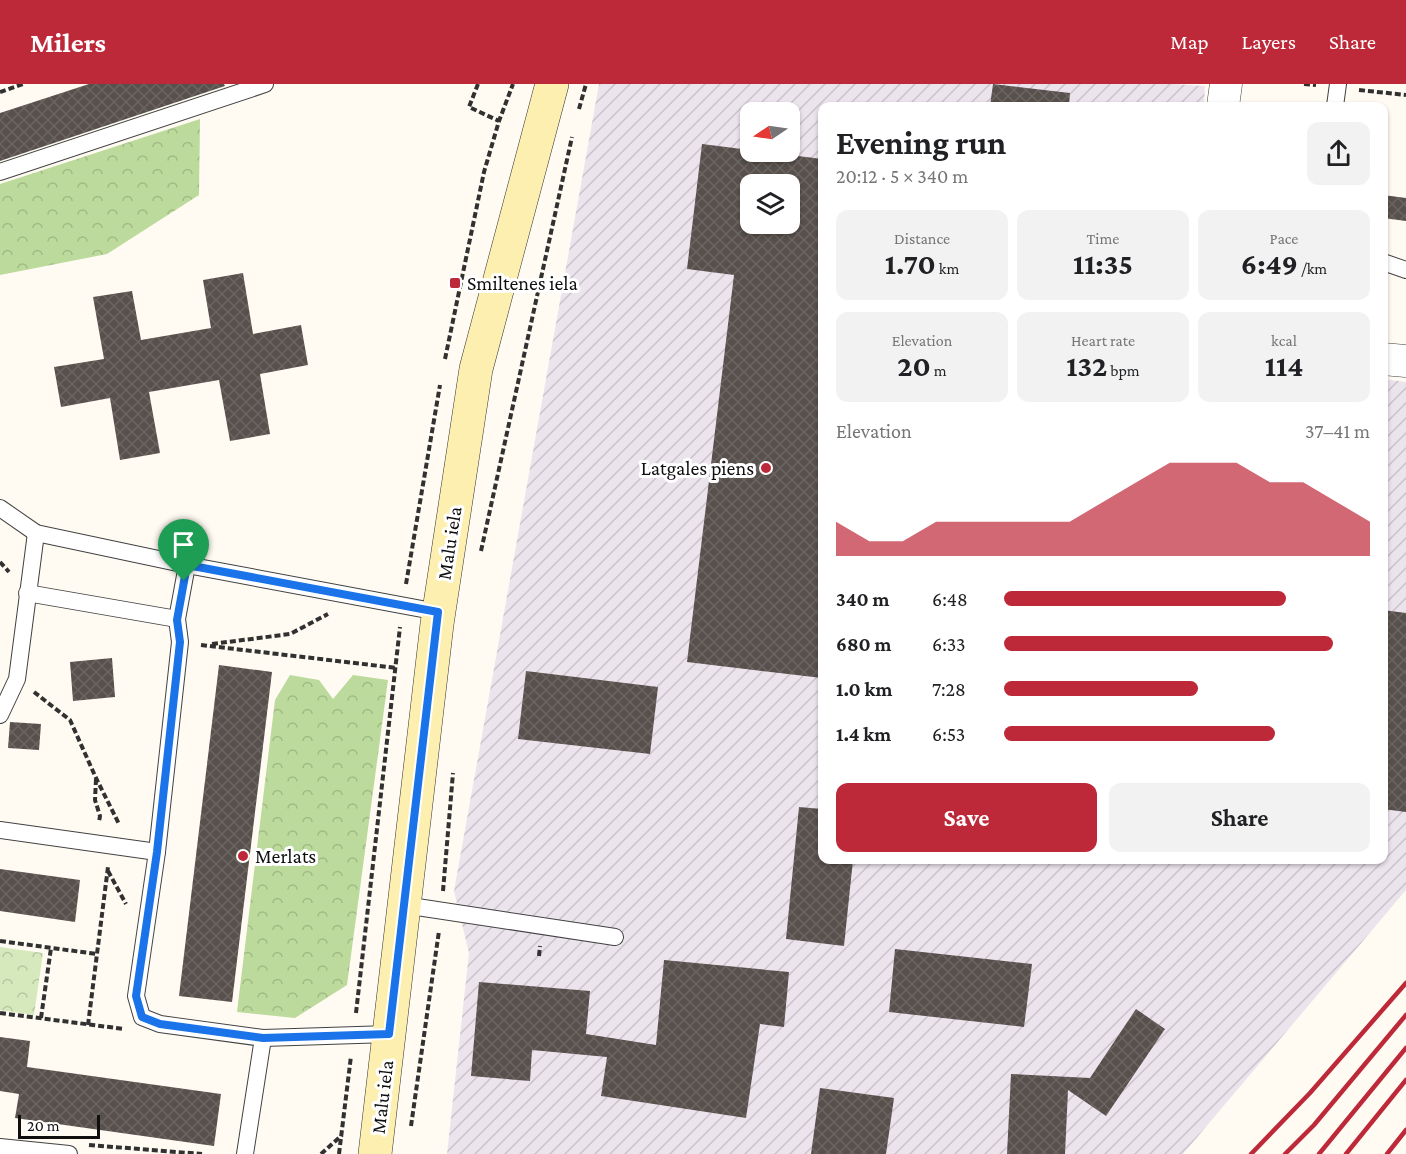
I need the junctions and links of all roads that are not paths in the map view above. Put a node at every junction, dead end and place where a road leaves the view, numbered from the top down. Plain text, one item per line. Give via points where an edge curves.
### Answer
1 (265, 84) edge
2 (552, 84) edge
3 (1226, 84) edge
4 (1338, 84) edge
5 (1224, 102) edge
6 (1336, 102) edge
7 (0, 172) edge
8 (1388, 264) edge
9 (1406, 270) edge
10 (1388, 360) edge
11 (1406, 362) edge
12 (0, 508) edge
13 (36, 533) junction
14 (187, 565) junction
15 (27, 593) junction
16 (438, 612) junction
17 (177, 620) junction
18 (0, 715) edge
19 (0, 830) edge
20 (157, 852) junction
21 (404, 905) junction
22 (615, 937) dead end
23 (389, 1034) junction
24 (263, 1038) junction
25 (0, 1147) edge
26 (73, 1149) edge
27 (245, 1154) edge
28 (375, 1154) edge

1 - 7 lane
2 - 16 street, Malu iela via 476,369
3 - 5 street
4 - 6 lane
8 - 9 lane
10 - 11 street
12 - 13 lane
13 - 14 lane
13 - 15 lane
14 - 16 lane
14 - 17 lane
15 - 17 lane
15 - 18 lane via 17,679
16 - 21 street, Malu iela
17 - 20 lane via 180,642
19 - 20 lane
20 - 24 lane via 136,996 142,1017 160,1024
21 - 22 lane
21 - 23 street, Malu iela
23 - 24 lane
23 - 28 street, Malu iela
24 - 27 lane
25 - 26 lane

